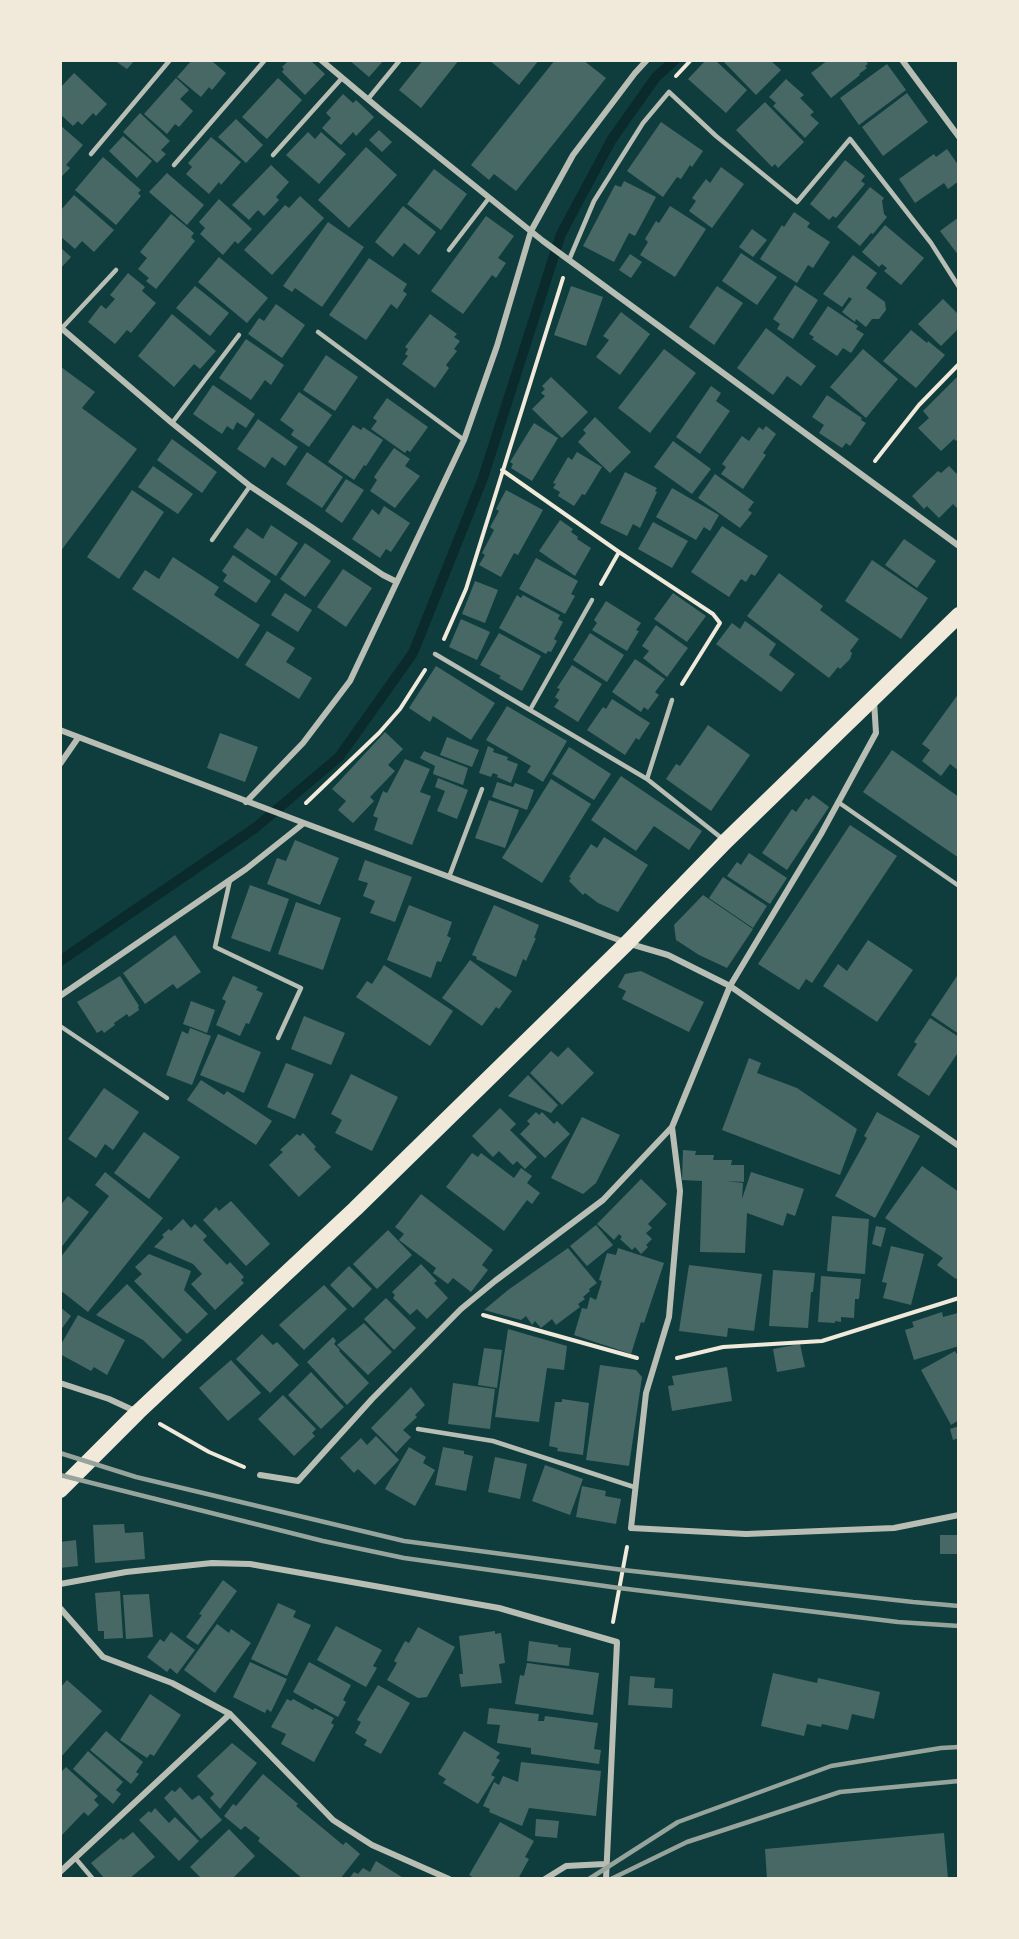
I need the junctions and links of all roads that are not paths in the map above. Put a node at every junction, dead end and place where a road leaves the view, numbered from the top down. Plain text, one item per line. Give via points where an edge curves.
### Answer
1 (170, 60) edge
2 (265, 60) edge
3 (321, 60) edge
4 (400, 60) edge
5 (647, 60) edge
6 (902, 60) edge
7 (342, 78) junction
8 (368, 99) junction
9 (959, 137) edge
10 (91, 154) dead end
11 (273, 155) dead end
12 (174, 165) dead end
13 (489, 198) junction
14 (531, 231) junction
15 (449, 250) dead end
16 (566, 258) junction
17 (116, 270) dead end
18 (959, 287) edge
19 (61, 328) edge
20 (318, 332) dead end
21 (239, 335) dead end
22 (172, 423) junction
23 (464, 440) junction
24 (250, 486) junction
25 (212, 540) dead end
26 (959, 546) edge
27 (397, 582) junction
28 (592, 600) road end
29 (959, 615) edge
30 (435, 654) road end
31 (873, 698) junction
32 (672, 700) road end
33 (530, 710) junction
34 (60, 730) edge
35 (78, 738) junction
36 (60, 764) edge
37 (646, 779) junction
38 (482, 789) dead end
39 (246, 802) junction
40 (838, 802) junction
41 (304, 823) junction
42 (726, 841) junction
43 (449, 877) junction
44 (230, 880) junction
45 (959, 886) edge
46 (627, 943) junction
47 (730, 986) junction
48 (60, 996) edge
49 (60, 1026) edge
50 (278, 1038) dead end
51 (167, 1098) dead end
52 (672, 1127) junction
53 (959, 1146) edge
54 (60, 1383) edge
55 (138, 1412) junction
56 (418, 1429) dead end
57 (260, 1475) road end
58 (634, 1487) junction
59 (60, 1490) edge
60 (959, 1515) edge
61 (60, 1584) edge
62 (60, 1608) edge
63 (230, 1714) junction
64 (76, 1859) junction
65 (605, 1864) junction
66 (60, 1872) edge
67 (436, 1873) junction
68 (93, 1879) edge
69 (431, 1879) edge
70 (449, 1879) edge
71 (545, 1879) edge
72 (606, 1879) edge

1 - 10 lane
2 - 12 lane
3 - 7 street
4 - 8 lane
5 - 14 street via 573,155
6 - 9 street
7 - 8 street
7 - 11 lane
8 - 13 street
13 - 14 street
13 - 15 lane
14 - 16 street
14 - 23 street
16 - 18 lane via 594,201 643,123 669,93 797,202 850,139 931,243
16 - 26 street
17 - 19 lane
19 - 22 street
20 - 23 lane
21 - 22 lane
22 - 24 street
23 - 27 street
24 - 25 lane
24 - 27 street
27 - 39 street via 350,681 303,743
28 - 33 lane
29 - 31 highway
30 - 33 lane
31 - 40 street via 876,733
31 - 42 highway
32 - 37 lane
33 - 37 lane
34 - 35 street
35 - 36 street
35 - 39 street
37 - 42 lane
38 - 43 lane
39 - 41 street
40 - 45 lane
40 - 47 street
41 - 43 street
41 - 44 street
42 - 46 highway
43 - 46 street
44 - 48 street
44 - 50 lane via 215,947 302,988
46 - 47 street via 668,955
46 - 55 highway via 355,1209
47 - 52 street
47 - 53 street
49 - 51 lane
52 - 57 street via 603,1200 461,1310 298,1481
52 - 58 street via 680,1191 669,1317 646,1393
54 - 55 street
55 - 59 highway
56 - 58 lane via 493,1441
58 - 60 street via 631,1528 746,1534 894,1528
61 - 65 street via 126,1572 212,1563 250,1564 499,1608 617,1642
62 - 63 street via 103,1658 172,1683
63 - 64 street
63 - 67 street via 333,1820 372,1845
64 - 66 street
64 - 68 lane
65 - 71 street via 566,1866
65 - 72 street
67 - 69 lane
67 - 70 street

